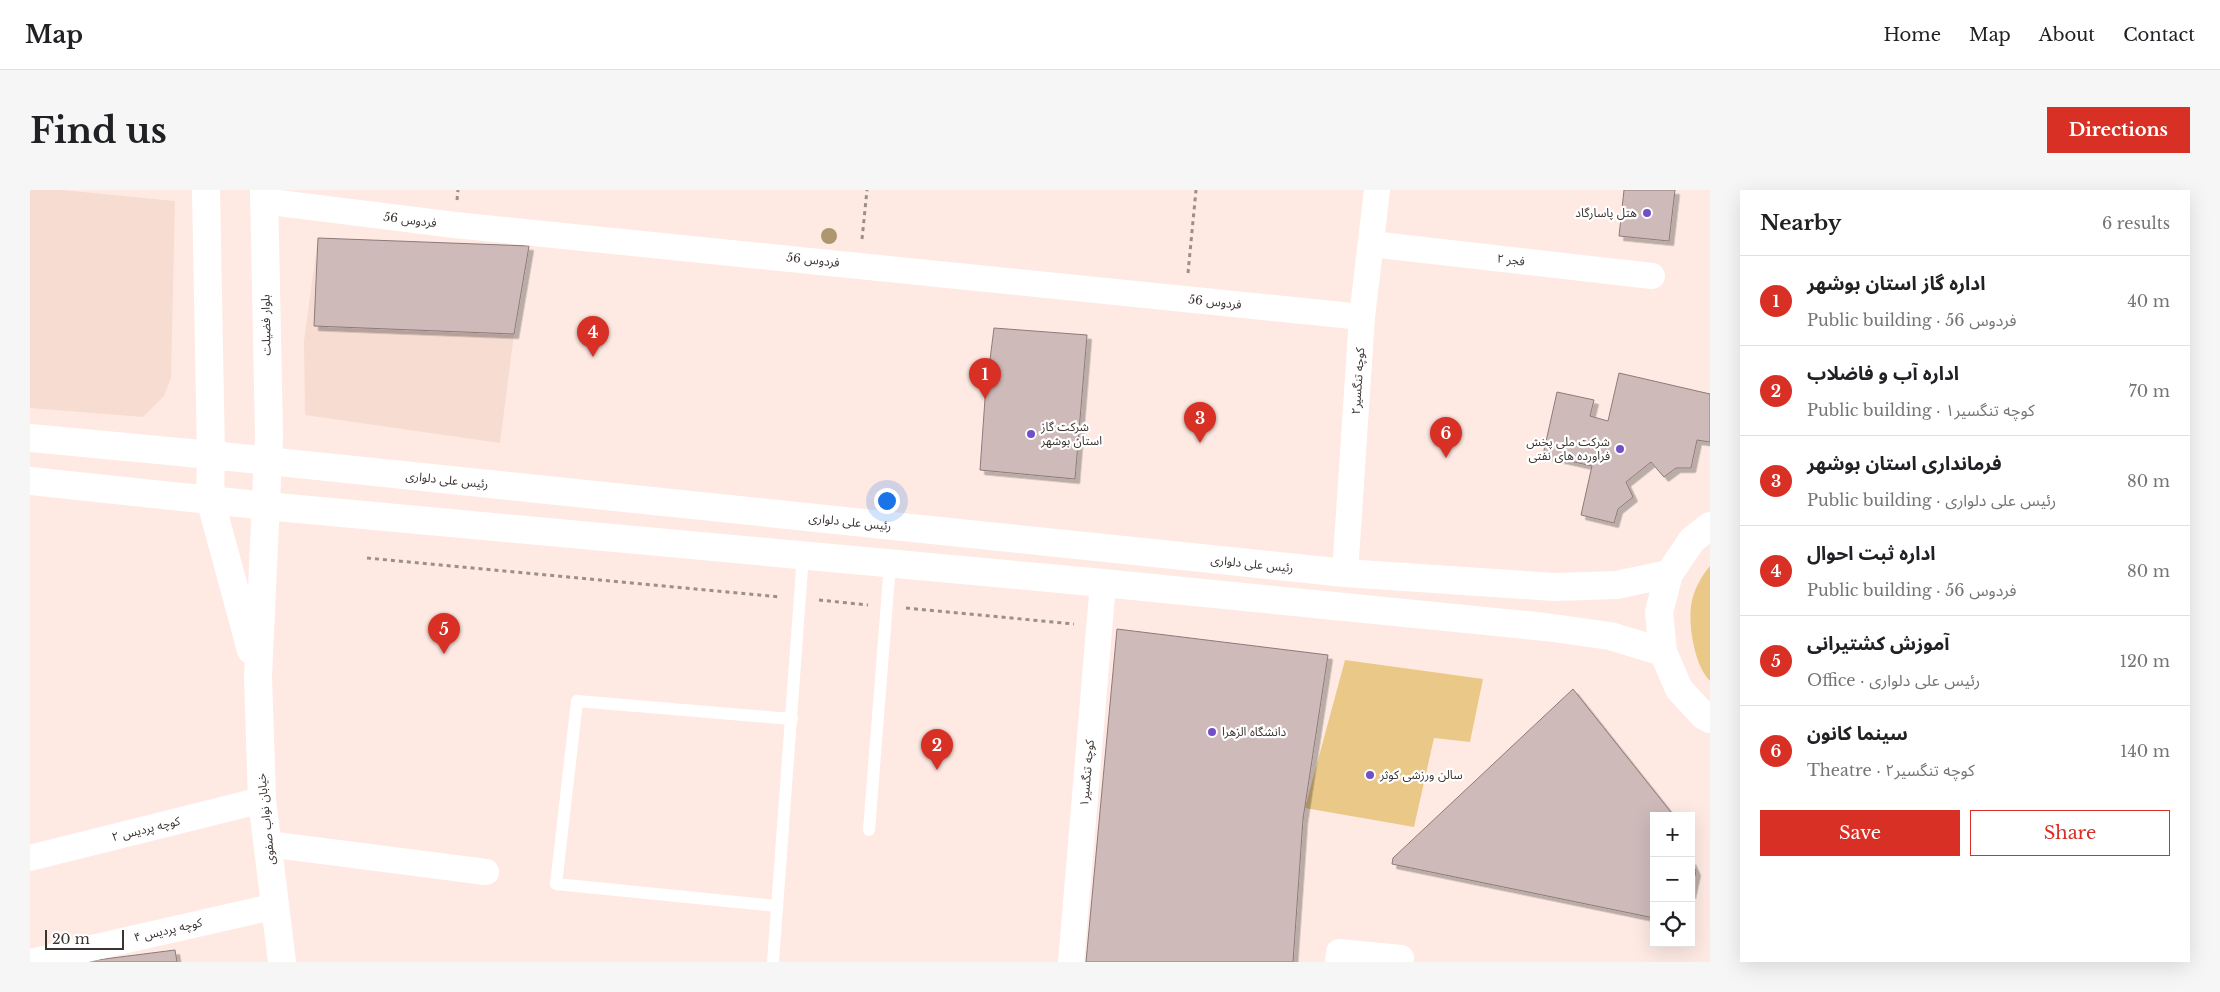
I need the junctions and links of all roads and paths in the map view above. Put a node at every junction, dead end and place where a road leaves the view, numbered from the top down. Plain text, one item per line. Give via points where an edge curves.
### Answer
1 (206, 190) edge
2 (867, 190) edge
3 (1196, 190) edge
4 (1370, 191) edge
5 (264, 196) edge
6 (1371, 244) junction
7 (859, 265) junction
8 (1652, 276) dead end
9 (1185, 298) junction
10 (1362, 317) junction
11 (30, 438) edge
12 (211, 455) junction
13 (268, 461) junction
14 (30, 481) edge
15 (210, 499) junction
16 (266, 506) junction
17 (1710, 526) edge
18 (803, 555) junction
19 (367, 558) dead end
20 (890, 564) junction
21 (1345, 573) junction
22 (1669, 574) junction
23 (1103, 583) junction
24 (1554, 587) junction
25 (801, 599) junction
26 (886, 607) junction
27 (1100, 626) junction
28 (1546, 627) junction
29 (1662, 652) junction
30 (258, 676) junction
31 (792, 719) junction
32 (1710, 719) edge
33 (262, 800) junction
34 (869, 830) dead end
35 (268, 844) junction
36 (30, 858) edge
37 (486, 872) dead end
38 (276, 906) junction
39 (777, 906) junction
40 (1401, 958) dead end
41 (30, 962) edge
42 (282, 962) edge
43 (773, 962) edge
44 (1071, 962) edge
45 (1338, 962) edge

1 - 12 main road
2 - 7 path
3 - 9 path
4 - 6 street, کوچه تنگسیر۲
5 - 7 street, فردوس 56 via 454,225
5 - 13 main road, بلوار فضیلت
6 - 8 street, فجر ۲
6 - 10 street, کوچه تنگسیر۲
7 - 9 street, فردوس 56
9 - 10 street, فردوس 56
10 - 21 street, کوچه تنگسیر۲
11 - 12 main road, رئیس علی دلواری
12 - 13 main road, رئیس علی دلواری
12 - 15 main road, خیابان نواب صفوی
13 - 16 main road, بلوار فضیلت
13 - 21 main road, رئیس علی دلواری
14 - 15 main road
15 - 16 main road
15 - 30 main road, خیابان نواب صفوی
16 - 18 main road
16 - 30 main road, خیابان نواب صفوی
17 - 22 main road via 1692,540
18 - 20 main road
18 - 25 lane
19 - 25 path
20 - 23 main road
20 - 26 lane
21 - 24 main road, رئیس علی دلواری
22 - 24 main road, رئیس علی دلواری via 1616,584
22 - 29 main road via 1659,612
23 - 27 street, کوچه تنگسیر۱
23 - 28 main road
24 - 28 main road via 1562,593 1566,603 1564,614
25 - 26 path
25 - 31 lane
26 - 27 path
26 - 34 lane
27 - 44 street, کوچه تنگسیر۱
28 - 29 main road via 1610,636
29 - 32 main road via 1679,689
30 - 33 main road, خیابان نواب صفوی
31 - 39 lane
31 - 39 lane via 577,701 556,884
33 - 35 main road, خیابان نواب صفوی
33 - 36 street, کوچه پردیس ۲
35 - 37 street
35 - 38 main road, خیابان نواب صفوی
38 - 41 street, کوچه پردیس ۴
38 - 42 main road, خیابان نواب صفوی
39 - 43 lane
40 - 45 street via 1339,952

